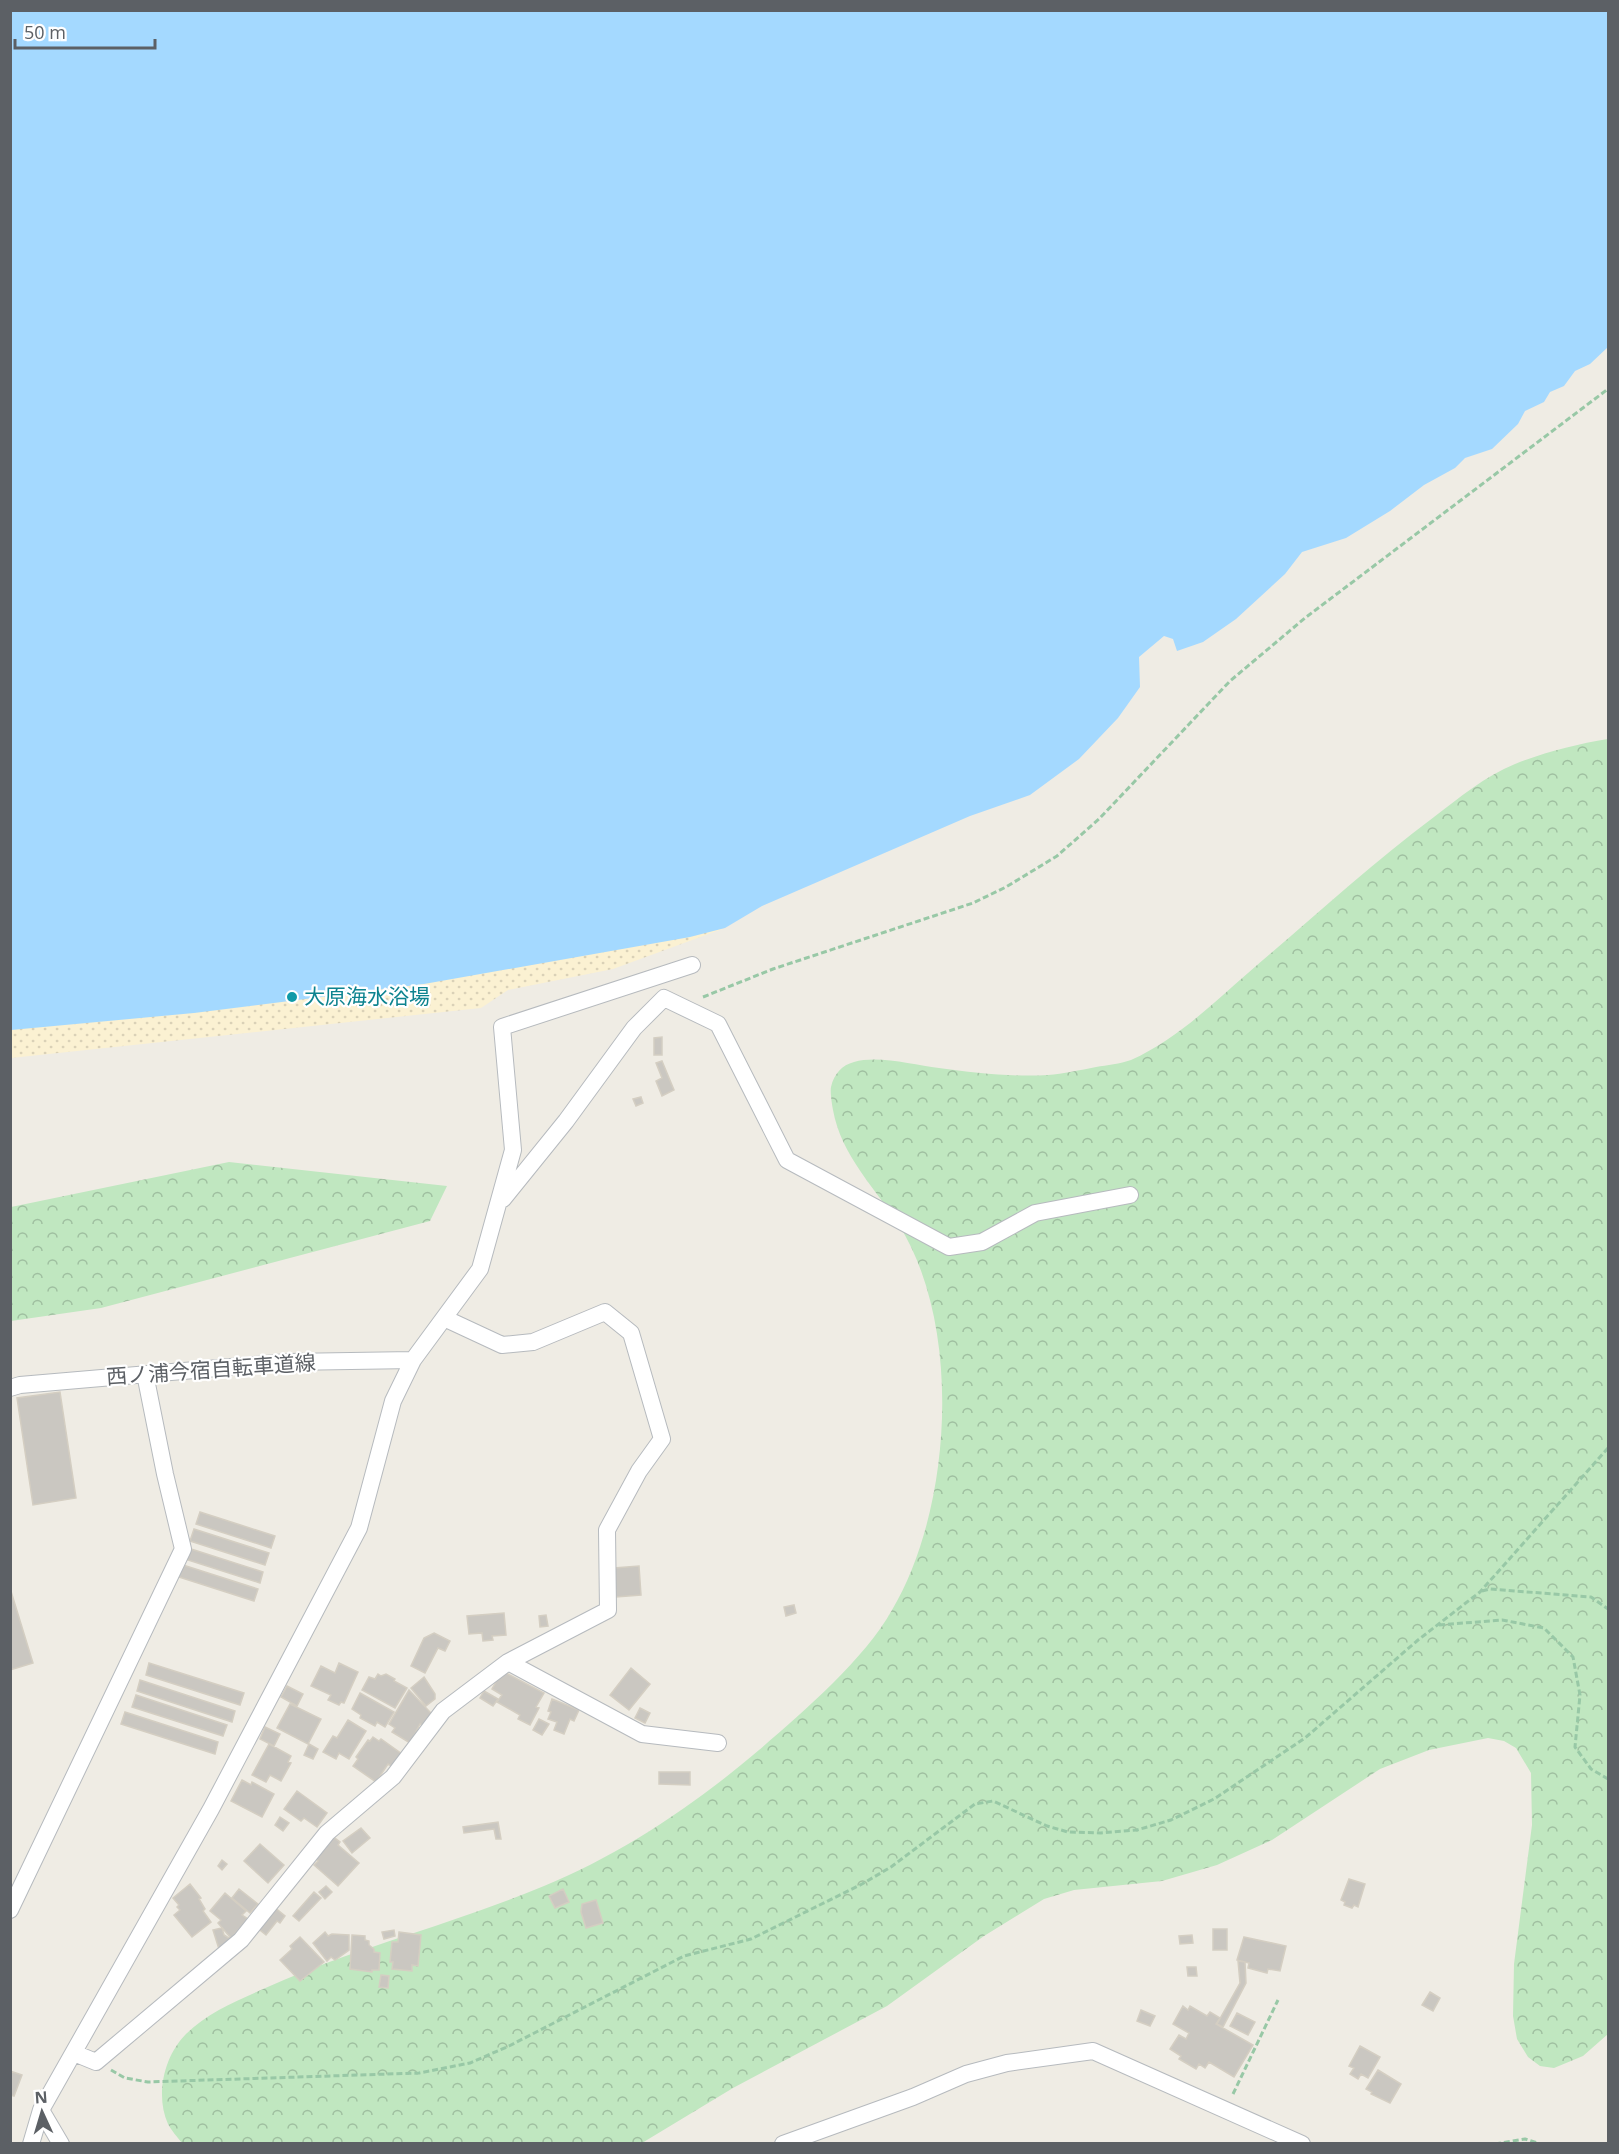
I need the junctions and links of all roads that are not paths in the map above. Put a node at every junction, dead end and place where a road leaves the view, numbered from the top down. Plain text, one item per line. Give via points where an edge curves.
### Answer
1 (692, 965) dead end
2 (1130, 1195) dead end
3 (499, 1204) junction
4 (444, 1318) junction
5 (413, 1360) junction
6 (145, 1374) junction
7 (10, 1389) edge
8 (508, 1662) junction
9 (718, 1743) dead end
10 (10, 1910) edge
11 (74, 2053) junction
12 (41, 2110) junction
13 (31, 2144) edge
14 (61, 2144) edge
15 (783, 2144) edge
16 (1302, 2144) edge

1 - 3 street via 502,1026 513,1150
2 - 3 street via 1035,1213 982,1242 949,1247 786,1160 718,1024 664,998 634,1028
3 - 4 street via 480,1269
4 - 5 street
4 - 8 street via 502,1345 533,1342 605,1312 631,1333 662,1439 639,1471 607,1530 608,1610
5 - 6 street, 西ノ浦今宿自転車道線 via 288,1362
5 - 11 street via 393,1401 359,1528 211,1809
6 - 7 street, 西ノ浦今宿自転車道線
6 - 10 street via 183,1549
8 - 9 street via 642,1734
8 - 11 street via 443,1711 393,1777 327,1833 241,1940 96,2062
11 - 12 street
12 - 13 street
12 - 14 street
15 - 16 street via 966,2074 1007,2063 1093,2050

